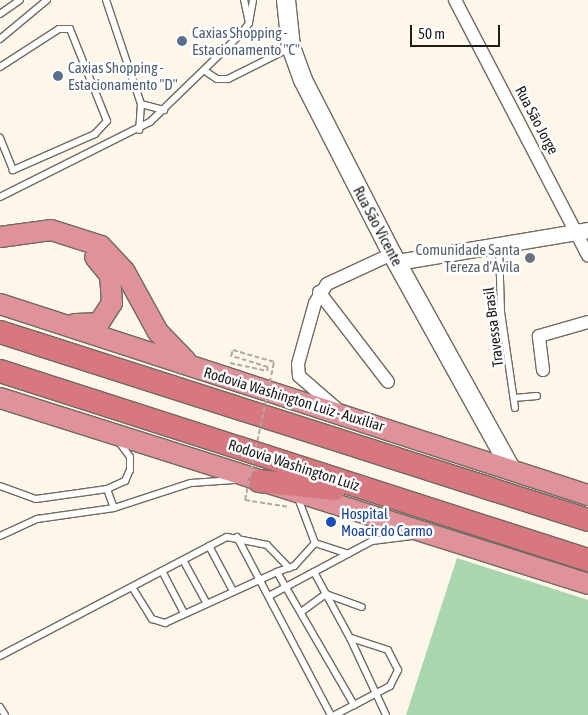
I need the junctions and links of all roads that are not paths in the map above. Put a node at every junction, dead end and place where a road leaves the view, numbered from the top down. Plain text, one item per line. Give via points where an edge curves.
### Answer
1 (20, 0) edge
2 (47, 0) edge
3 (106, 0) edge
4 (244, 0) edge
5 (253, 0) edge
6 (286, 0) edge
7 (455, 0) edge
8 (254, 11) junction
9 (246, 13) junction
10 (0, 14) edge
11 (249, 23) junction
12 (0, 39) edge
13 (292, 47) junction
14 (0, 67) edge
15 (205, 71) junction
16 (141, 104) junction
17 (164, 110) junction
18 (139, 130) junction
19 (0, 137) edge
20 (0, 197) edge
21 (582, 231) edge
22 (0, 237) edge
23 (498, 242) junction
24 (0, 246) edge
25 (588, 256) edge
26 (394, 258) junction
27 (319, 292) junction
28 (0, 304) edge
29 (53, 321) junction
30 (588, 322) edge
31 (0, 332) edge
32 (203, 370) junction
33 (543, 370) dead end
34 (0, 371) edge
35 (388, 382) dead end
36 (537, 396) dead end
37 (0, 398) edge
38 (514, 398) junction
39 (515, 408) dead end
40 (341, 412) junction
41 (115, 437) junction
42 (511, 469) junction
43 (257, 481) junction
44 (0, 486) edge
45 (107, 489) junction
46 (297, 494) junction
47 (588, 495) edge
48 (114, 508) junction
49 (427, 509) junction
50 (588, 520) edge
51 (430, 534) junction
52 (0, 536) edge
53 (237, 537) junction
54 (315, 542) junction
55 (209, 546) junction
56 (348, 554) junction
57 (183, 560) junction
58 (588, 560) edge
59 (289, 568) junction
60 (162, 571) junction
61 (277, 572) junction
62 (314, 572) junction
63 (259, 578) junction
64 (588, 584) edge
65 (132, 587) junction
66 (287, 587) junction
67 (232, 589) junction
68 (326, 594) junction
69 (268, 596) junction
70 (206, 602) junction
71 (362, 606) dead end
72 (301, 612) junction
73 (184, 613) junction
74 (350, 638) junction
75 (0, 656) edge
76 (378, 693) junction
77 (354, 705) junction
78 (0, 706) edge
79 (4, 715) edge
80 (331, 715) edge
81 (335, 715) edge
82 (386, 715) edge

1 - 10 lane
2 - 12 lane
3 - 16 lane
4 - 9 lane
5 - 8 lane
6 - 13 main road, Rua Sāo Vicente
7 - 21 street, Rua São Jorge
8 - 9 lane
8 - 11 lane
9 - 11 lane
11 - 15 lane
13 - 15 lane via 228,79 217,79
13 - 26 main road, Rua Sāo Vicente via 303,80
14 - 19 lane via 59,29 74,32 107,116 103,128 13,170
15 - 17 lane
16 - 17 lane
16 - 18 lane
17 - 18 lane
18 - 20 lane
21 - 23 street
21 - 25 street, Rua São Jorge
22 - 32 highway via 51,230 101,246 125,272 174,354
23 - 26 street
23 - 38 lane, Travessa Brasil via 501,312
24 - 29 highway via 52,240 72,244 103,264 114,288 105,318 89,326
26 - 27 street
26 - 42 main road, Rua Sāo Vicente
27 - 35 street
27 - 40 street via 298,364 299,376
28 - 29 highway, Rodovia Washington Luiz - Auxiliar
29 - 32 highway, Rodovia Washington Luiz - Auxiliar
30 - 33 street via 539,336
31 - 50 highway
32 - 40 highway, Rodovia Washington Luiz - Auxiliar
34 - 49 highway, Rodovia Washington Luiz
36 - 38 lane
37 - 41 highway
38 - 39 lane, Travessa Brasil
40 - 42 highway, Rodovia Washington Luiz - Auxiliar
41 - 43 highway
41 - 45 lane via 130,457 130,470 125,481
42 - 47 highway, Rodovia Washington Luiz - Auxiliar
43 - 46 highway
43 - 48 lane via 191,483
43 - 49 highway via 326,487
44 - 45 lane via 36,499
45 - 48 lane
46 - 51 highway
46 - 54 lane
48 - 52 lane via 37,519
49 - 58 highway, Rodovia Washington Luiz
51 - 56 lane via 382,539
51 - 64 highway
53 - 55 lane
53 - 59 lane via 267,546
53 - 63 lane
54 - 56 lane
54 - 59 lane
55 - 57 lane
55 - 67 lane
56 - 62 lane
57 - 60 lane
57 - 70 lane
59 - 61 lane
60 - 65 lane
60 - 73 lane
61 - 63 lane
61 - 66 lane
62 - 66 lane
62 - 68 lane
63 - 67 lane
63 - 69 lane
65 - 73 lane via 158,622
65 - 75 lane
66 - 69 lane
66 - 72 lane
67 - 70 lane
68 - 71 lane
68 - 72 lane
68 - 74 lane
69 - 80 lane
70 - 73 lane
72 - 77 lane
74 - 76 lane
74 - 76 lane via 388,650 394,656 396,679
76 - 77 lane
76 - 82 lane
77 - 81 lane
78 - 79 lane

